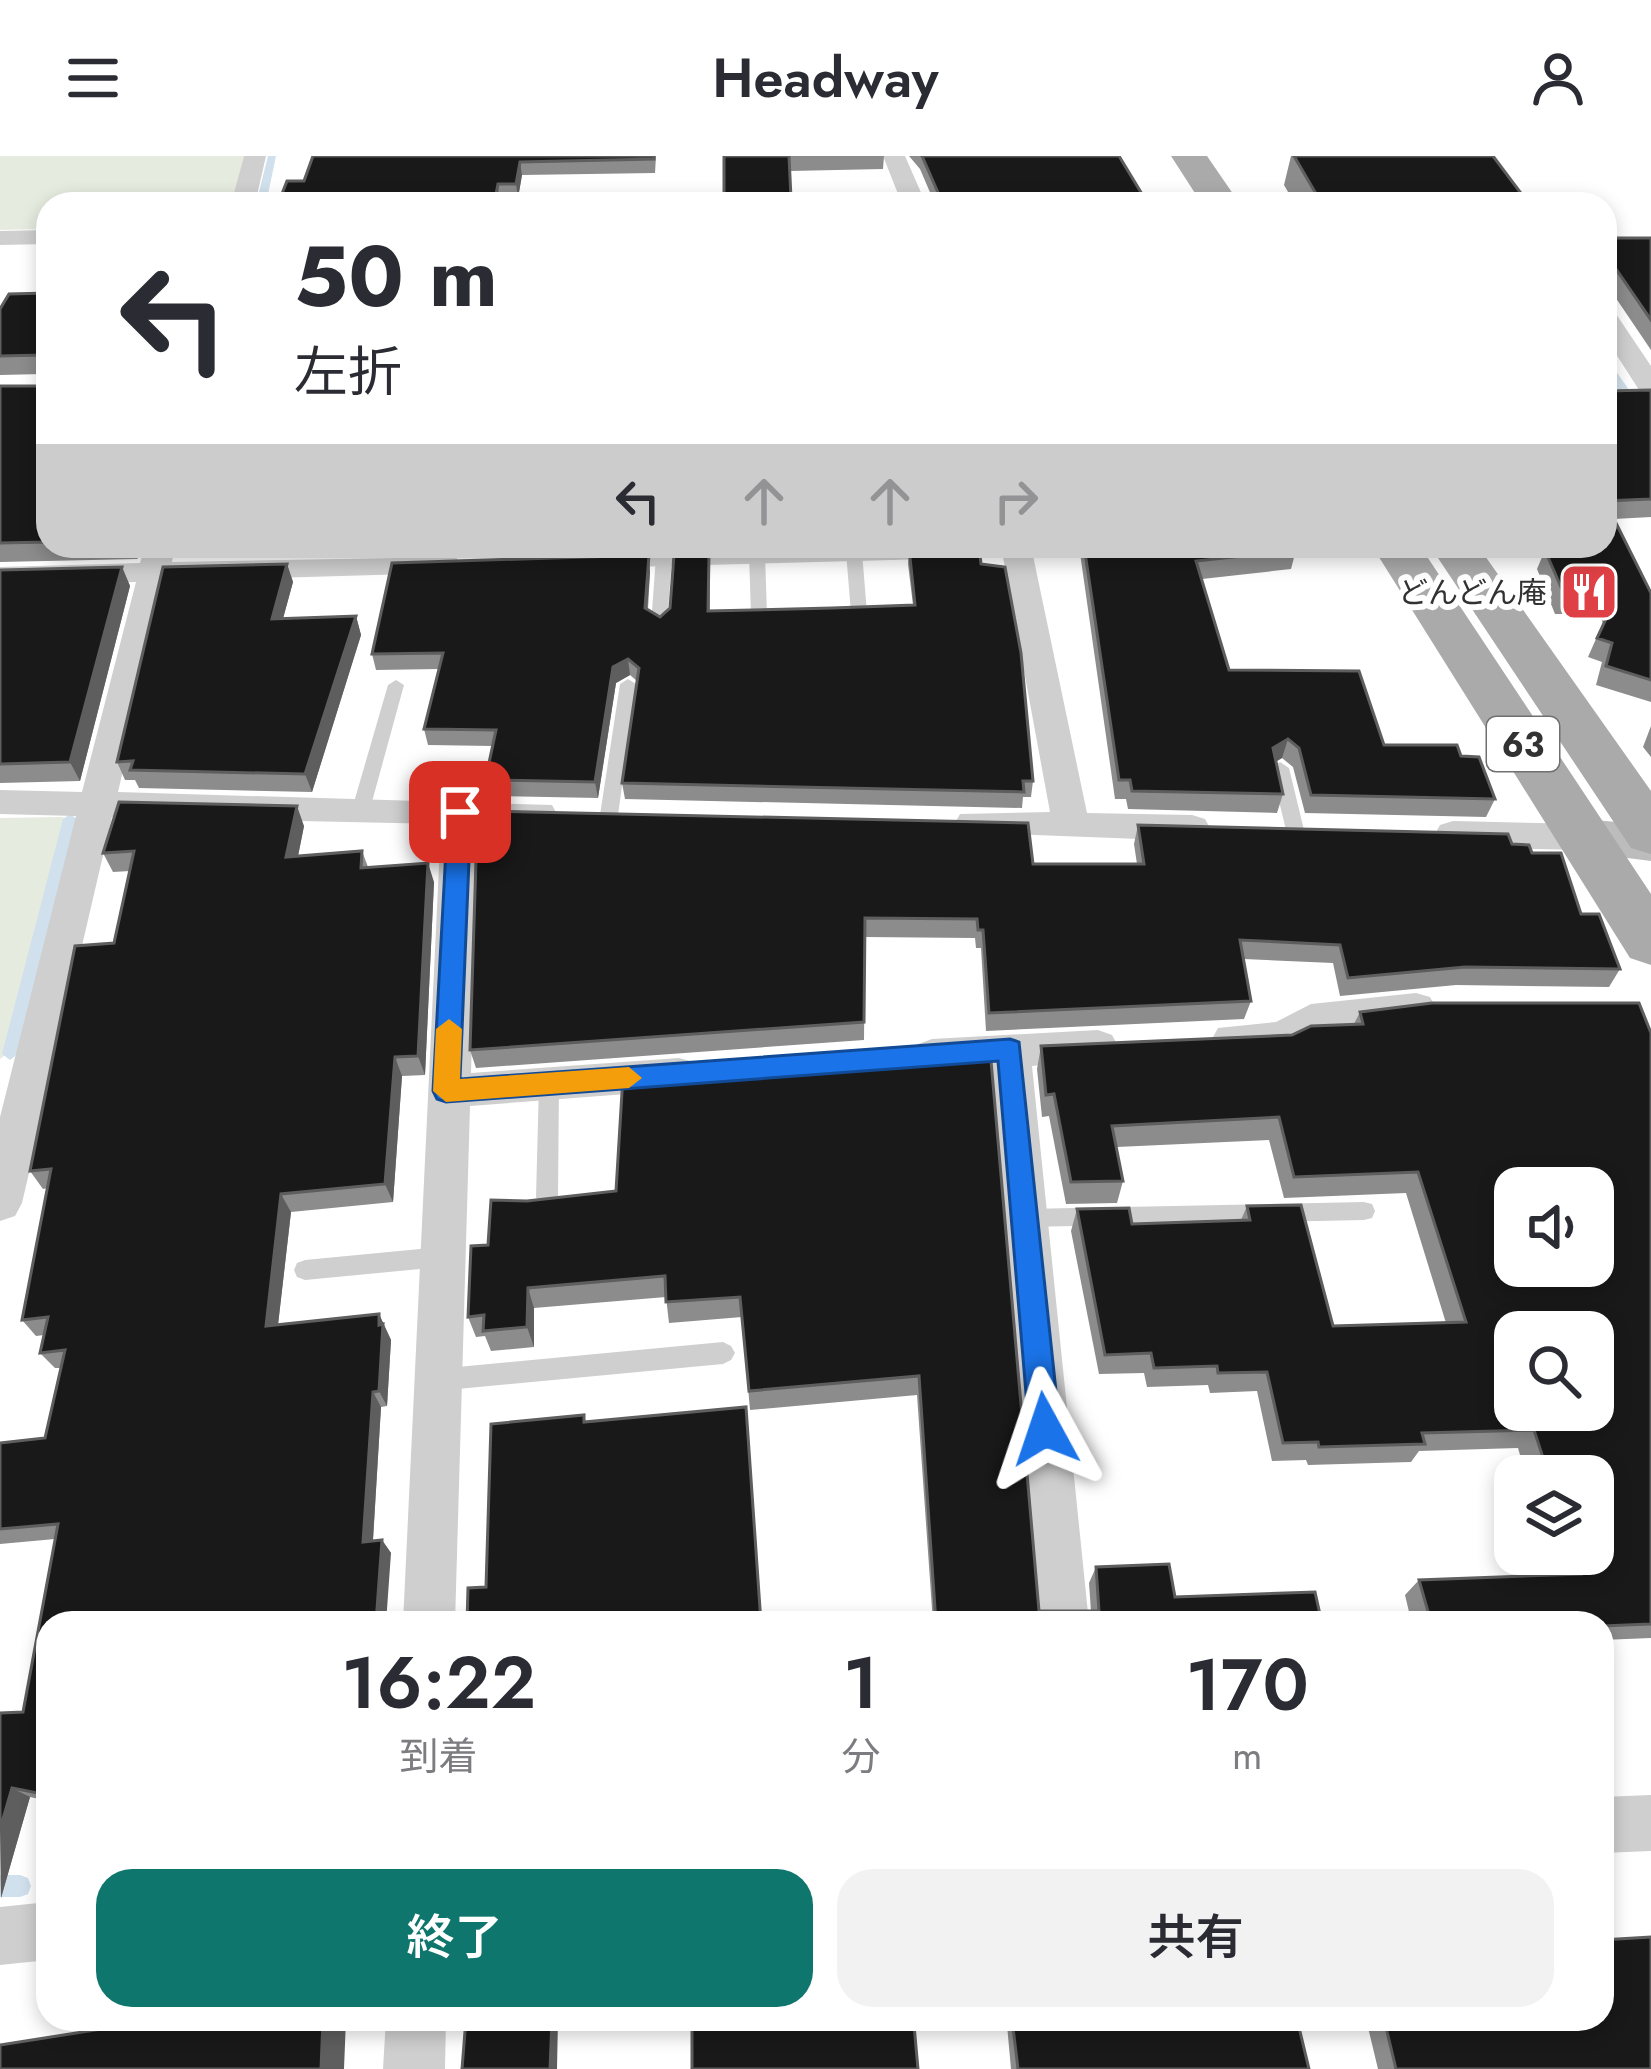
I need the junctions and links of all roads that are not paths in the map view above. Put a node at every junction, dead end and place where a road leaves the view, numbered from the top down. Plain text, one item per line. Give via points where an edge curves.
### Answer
1 (255, 156) edge
2 (894, 156) edge
3 (1172, 162) edge
4 (247, 192) edge
5 (909, 192) edge
6 (1177, 192) edge
7 (1207, 192) edge
8 (36, 237) edge
9 (0, 238) edge
10 (1618, 353) edge
11 (1651, 386) edge
12 (625, 558) edge
13 (664, 558) edge
14 (757, 558) edge
15 (854, 558) edge
16 (1018, 558) edge
17 (1404, 558) edge
18 (1462, 558) edge
19 (157, 559) edge
20 (548, 560) edge
21 (478, 562) edge
22 (0, 576) edge
23 (859, 613) edge
24 (758, 615) edge
25 (659, 624) edge
26 (628, 684) edge
27 (396, 685) dead end
28 (1280, 768) edge
29 (100, 801) junction
30 (0, 802) edge
31 (362, 809) junction
32 (460, 812) junction
33 (609, 815) junction
34 (656, 817) edge
35 (932, 822) edge
36 (1071, 825) junction
37 (1295, 830) junction
38 (1341, 832) edge
39 (1409, 833) edge
40 (1583, 837) junction
41 (1651, 838) edge
42 (1651, 942) edge
43 (1466, 1007) edge
44 (1198, 1041) edge
45 (1127, 1044) edge
46 (1010, 1050) junction
47 (899, 1057) edge
48 (712, 1072) edge
49 (15, 1080) edge
50 (549, 1084) junction
51 (446, 1091) junction
52 (548, 1197) edge
53 (0, 1203) edge
54 (1364, 1210) edge
55 (1025, 1218) junction
56 (441, 1257) junction
57 (305, 1270) dead end
58 (723, 1353) dead end
59 (436, 1380) junction
60 (429, 1611) edge
61 (1062, 1611) edge
62 (1651, 1823) edge
63 (1614, 1825) edge
64 (416, 2031) edge
65 (414, 2069) edge

1 - 4 street
2 - 5 street
3 - 6 main road
3 - 7 main road
8 - 9 street
10 - 11 street
12 - 20 street
13 - 25 lane
14 - 24 lane
15 - 23 lane
16 - 36 street
17 - 40 main road, 63
18 - 41 main road, 63
19 - 21 street
19 - 22 street
19 - 29 street
26 - 33 lane
27 - 31 lane
28 - 37 lane
29 - 30 street
29 - 31 street
29 - 49 street
31 - 32 street
32 - 33 street
32 - 51 street
33 - 34 street
35 - 36 street
36 - 37 street
37 - 38 street
39 - 40 street
40 - 41 street
40 - 42 main road, 63
43 - 44 street via 1311,1019 1283,1036
45 - 46 street
46 - 47 street
46 - 55 street
48 - 50 street
49 - 53 street
50 - 51 street
50 - 52 lane
51 - 56 street
54 - 55 lane
55 - 61 street
56 - 57 lane
56 - 59 street
58 - 59 lane
59 - 60 street
62 - 63 street
64 - 65 street

